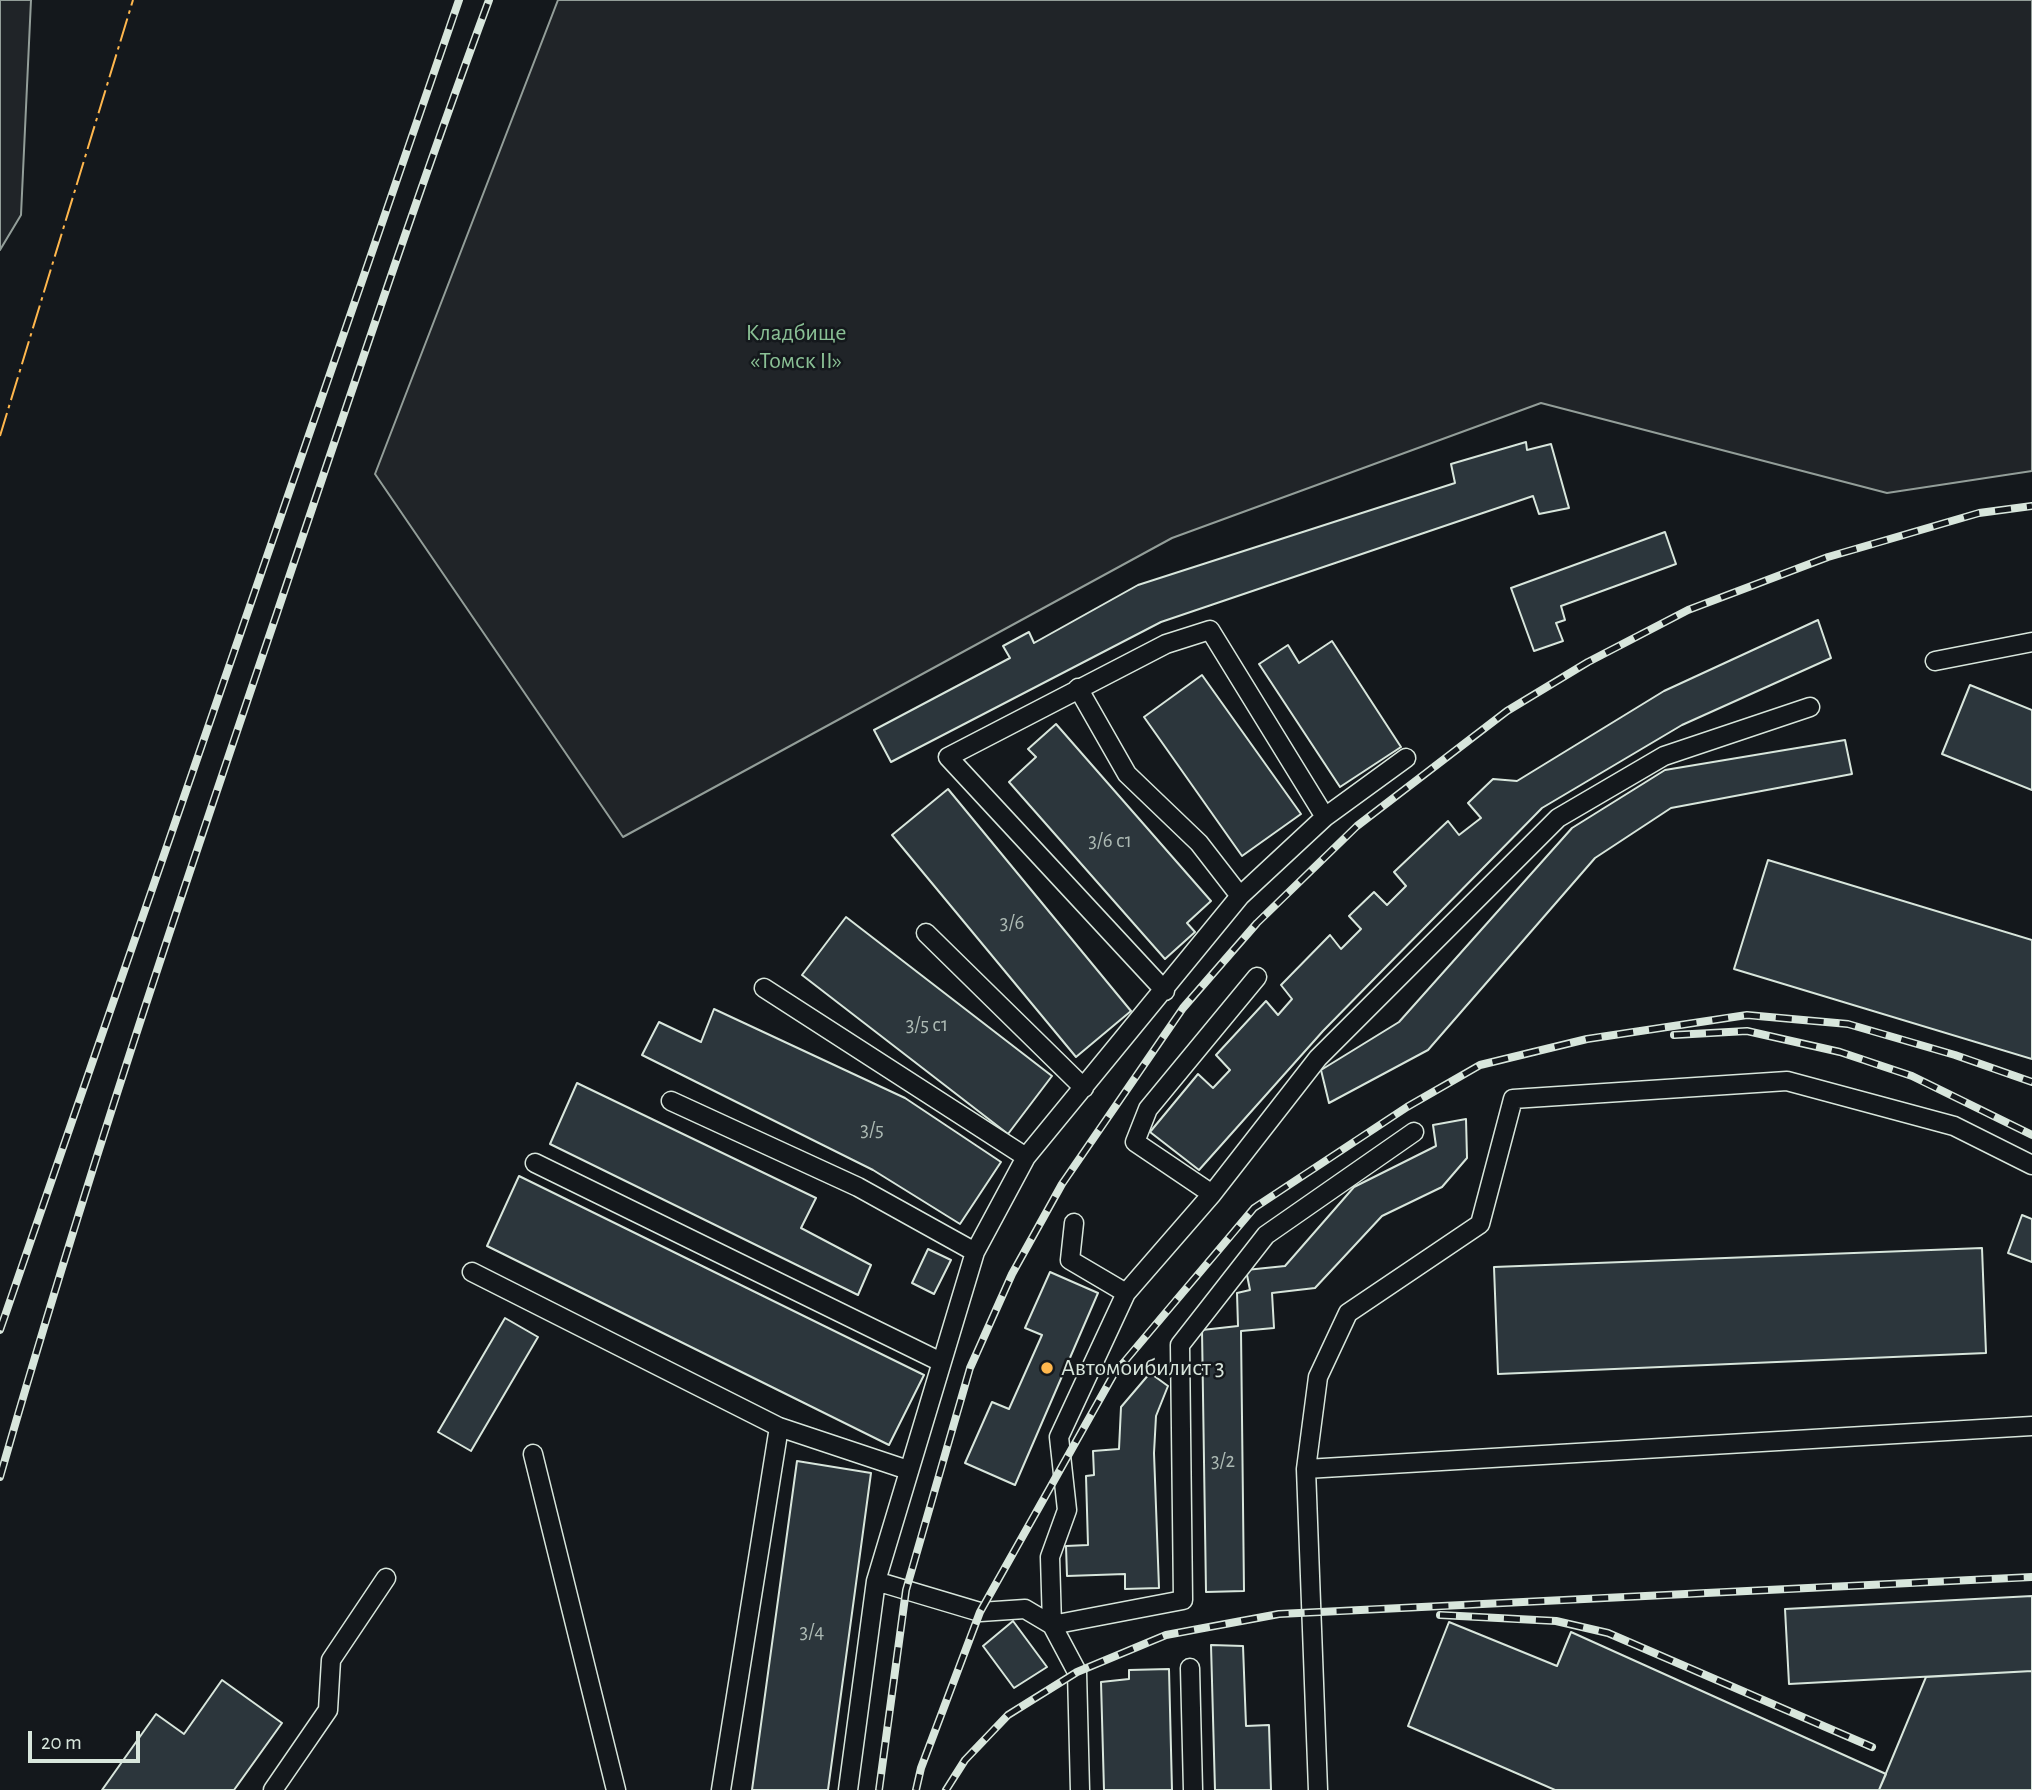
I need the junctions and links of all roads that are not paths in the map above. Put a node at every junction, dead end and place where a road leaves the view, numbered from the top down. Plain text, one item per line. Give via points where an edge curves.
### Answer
1 (2032, 642) edge
2 (1935, 661) dead end
3 (1078, 688) junction
4 (1810, 707) dead end
5 (1406, 758) dead end
6 (1325, 817) junction
7 (1240, 896) junction
8 (926, 933) dead end
9 (1256, 977) dead end
10 (764, 988) dead end
11 (1165, 991) junction
12 (1084, 1088) junction
13 (671, 1101) dead end
14 (1414, 1132) dead end
15 (1026, 1157) junction
16 (535, 1163) dead end
17 (2032, 1165) edge
18 (1212, 1194) junction
19 (1074, 1223) dead end
20 (975, 1252) junction
21 (472, 1272) dead end
22 (1126, 1293) junction
23 (941, 1363) junction
24 (2032, 1426) edge
25 (779, 1427) junction
26 (533, 1454) dead end
27 (1306, 1469) junction
28 (908, 1470) junction
29 (386, 1577) dead end
30 (876, 1581) junction
31 (1052, 1625) junction
32 (1190, 1668) dead end
33 (273, 1790) edge
34 (616, 1790) edge
35 (721, 1790) edge
36 (848, 1790) edge
37 (1080, 1790) edge
38 (1193, 1790) edge
39 (1318, 1790) edge

1 - 2 lane
3 - 6 lane via 1166,644 1210,630
3 - 7 lane via 1127,774 1199,843
3 - 11 lane via 948,757
4 - 18 lane via 1664,755 1558,818 1318,1058
5 - 6 lane
6 - 7 lane
7 - 11 lane
8 - 12 lane
9 - 18 lane via 1148,1109 1135,1142
10 - 15 lane
11 - 12 lane
12 - 15 lane
13 - 20 lane via 858,1186
14 - 31 lane via 1266,1235 1180,1345 1184,1600
15 - 20 lane
16 - 23 lane
17 - 27 lane via 1954,1126 1787,1081 1513,1099 1480,1224 1348,1313 1318,1377
18 - 22 lane
19 - 22 lane via 1070,1261
20 - 23 lane
21 - 25 lane
22 - 31 lane via 1059,1437 1067,1510 1050,1557
23 - 28 lane
24 - 27 lane
25 - 28 lane
25 - 35 lane
26 - 34 lane
27 - 39 lane
28 - 30 lane
29 - 33 lane via 331,1660 328,1710
30 - 31 lane via 980,1612 1025,1609
30 - 36 lane
31 - 37 lane via 1077,1672
32 - 38 lane

